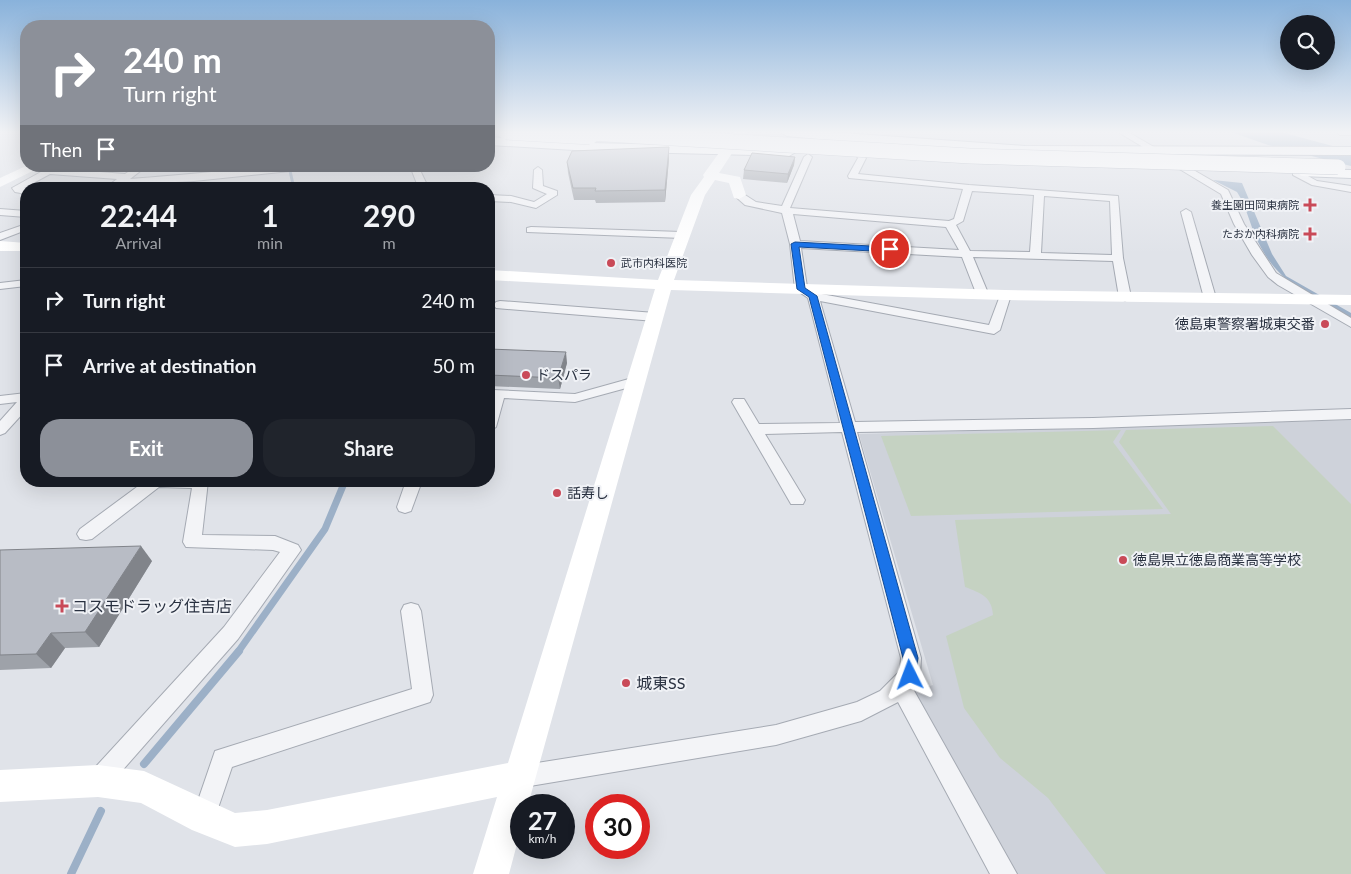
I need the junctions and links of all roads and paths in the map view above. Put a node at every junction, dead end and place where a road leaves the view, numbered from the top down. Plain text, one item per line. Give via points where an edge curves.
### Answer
1 (22, 173) edge
2 (77, 173) edge
3 (133, 173) edge
4 (203, 173) edge
5 (538, 173) edge
6 (801, 173) edge
7 (854, 173) edge
8 (1190, 173) edge
9 (1292, 173) edge
10 (1296, 173) junction
11 (1300, 173) edge
12 (709, 175) joint
13 (123, 179) junction
14 (118, 182) edge
15 (0, 183) edge
16 (968, 188) junction
17 (1351, 189) edge
18 (1039, 193) junction
19 (739, 195) joint
20 (495, 198) edge
21 (786, 210) junction
22 (0, 212) edge
23 (1186, 212) dead end
24 (20, 214) edge
25 (950, 224) junction
26 (20, 229) edge
27 (531, 230) dead end
28 (682, 235) junction
29 (0, 237) edge
30 (795, 244) junction
31 (0, 246) edge
32 (20, 247) edge
33 (966, 254) junction
34 (1035, 256) junction
35 (1118, 258) junction
36 (495, 275) edge
37 (20, 284) edge
38 (664, 285) junction
39 (0, 286) edge
40 (807, 292) junction
41 (982, 293) junction
42 (1005, 294) junction
43 (1125, 297) junction
44 (1210, 298) junction
45 (1317, 299) junction
46 (1351, 300) edge
47 (500, 305) dead end
48 (655, 316) junction
49 (1351, 323) edge
50 (636, 381) junction
51 (495, 393) edge
52 (20, 398) edge
53 (0, 400) edge
54 (739, 402) dead end
55 (20, 408) edge
56 (1351, 414) edge
57 (848, 428) junction
58 (755, 429) junction
59 (0, 430) edge
60 (148, 487) edge
61 (200, 487) edge
62 (412, 487) edge
63 (797, 500) dead end
64 (405, 507) dead end
65 (86, 534) dead end
66 (411, 611) dead end
67 (900, 686) junction
68 (518, 777) junction
69 (98, 781) junction
70 (0, 786) edge
71 (204, 818) junction
72 (491, 874) edge
73 (1004, 874) edge

1 - 15 street
2 - 13 street
3 - 13 street
4 - 13 street
5 - 20 street via 538,188 554,193 536,205
6 - 21 street
7 - 16 street via 852,176
8 - 45 street via 1225,192 1239,224 1272,275
9 - 10 main road
10 - 11 main road
10 - 17 street via 1316,183
12 - 19 street via 734,180
12 - 28 street
13 - 14 street
16 - 18 street
16 - 25 street via 958,222
18 - 34 street
18 - 35 street via 1115,198
19 - 21 street via 753,204
21 - 25 street
21 - 30 street
22 - 24 street
23 - 44 street
25 - 33 street
26 - 29 street
27 - 28 street
28 - 38 street
30 - 33 street
30 - 40 street
31 - 32 street
33 - 34 street
33 - 41 street
34 - 35 street
35 - 43 street
36 - 38 street
37 - 39 street
38 - 40 street
38 - 48 street
40 - 41 street
40 - 42 street via 994,330
40 - 57 street
41 - 42 street
42 - 43 street
43 - 44 street
44 - 45 street
45 - 46 street
45 - 49 street
47 - 48 street
48 - 50 street
50 - 51 street via 575,398
50 - 68 street
52 - 53 street
54 - 58 street
55 - 59 street
56 - 57 street
57 - 58 street
57 - 67 street via 911,658 910,675
58 - 63 street
60 - 65 street
61 - 69 street via 192,542 275,543 292,550 231,633
62 - 64 street
66 - 71 street via 423,695 223,759
67 - 68 street via 887,698 861,711 776,735
67 - 73 street
68 - 71 street via 267,827 235,830
68 - 72 street
69 - 70 street
69 - 71 street via 144,787

